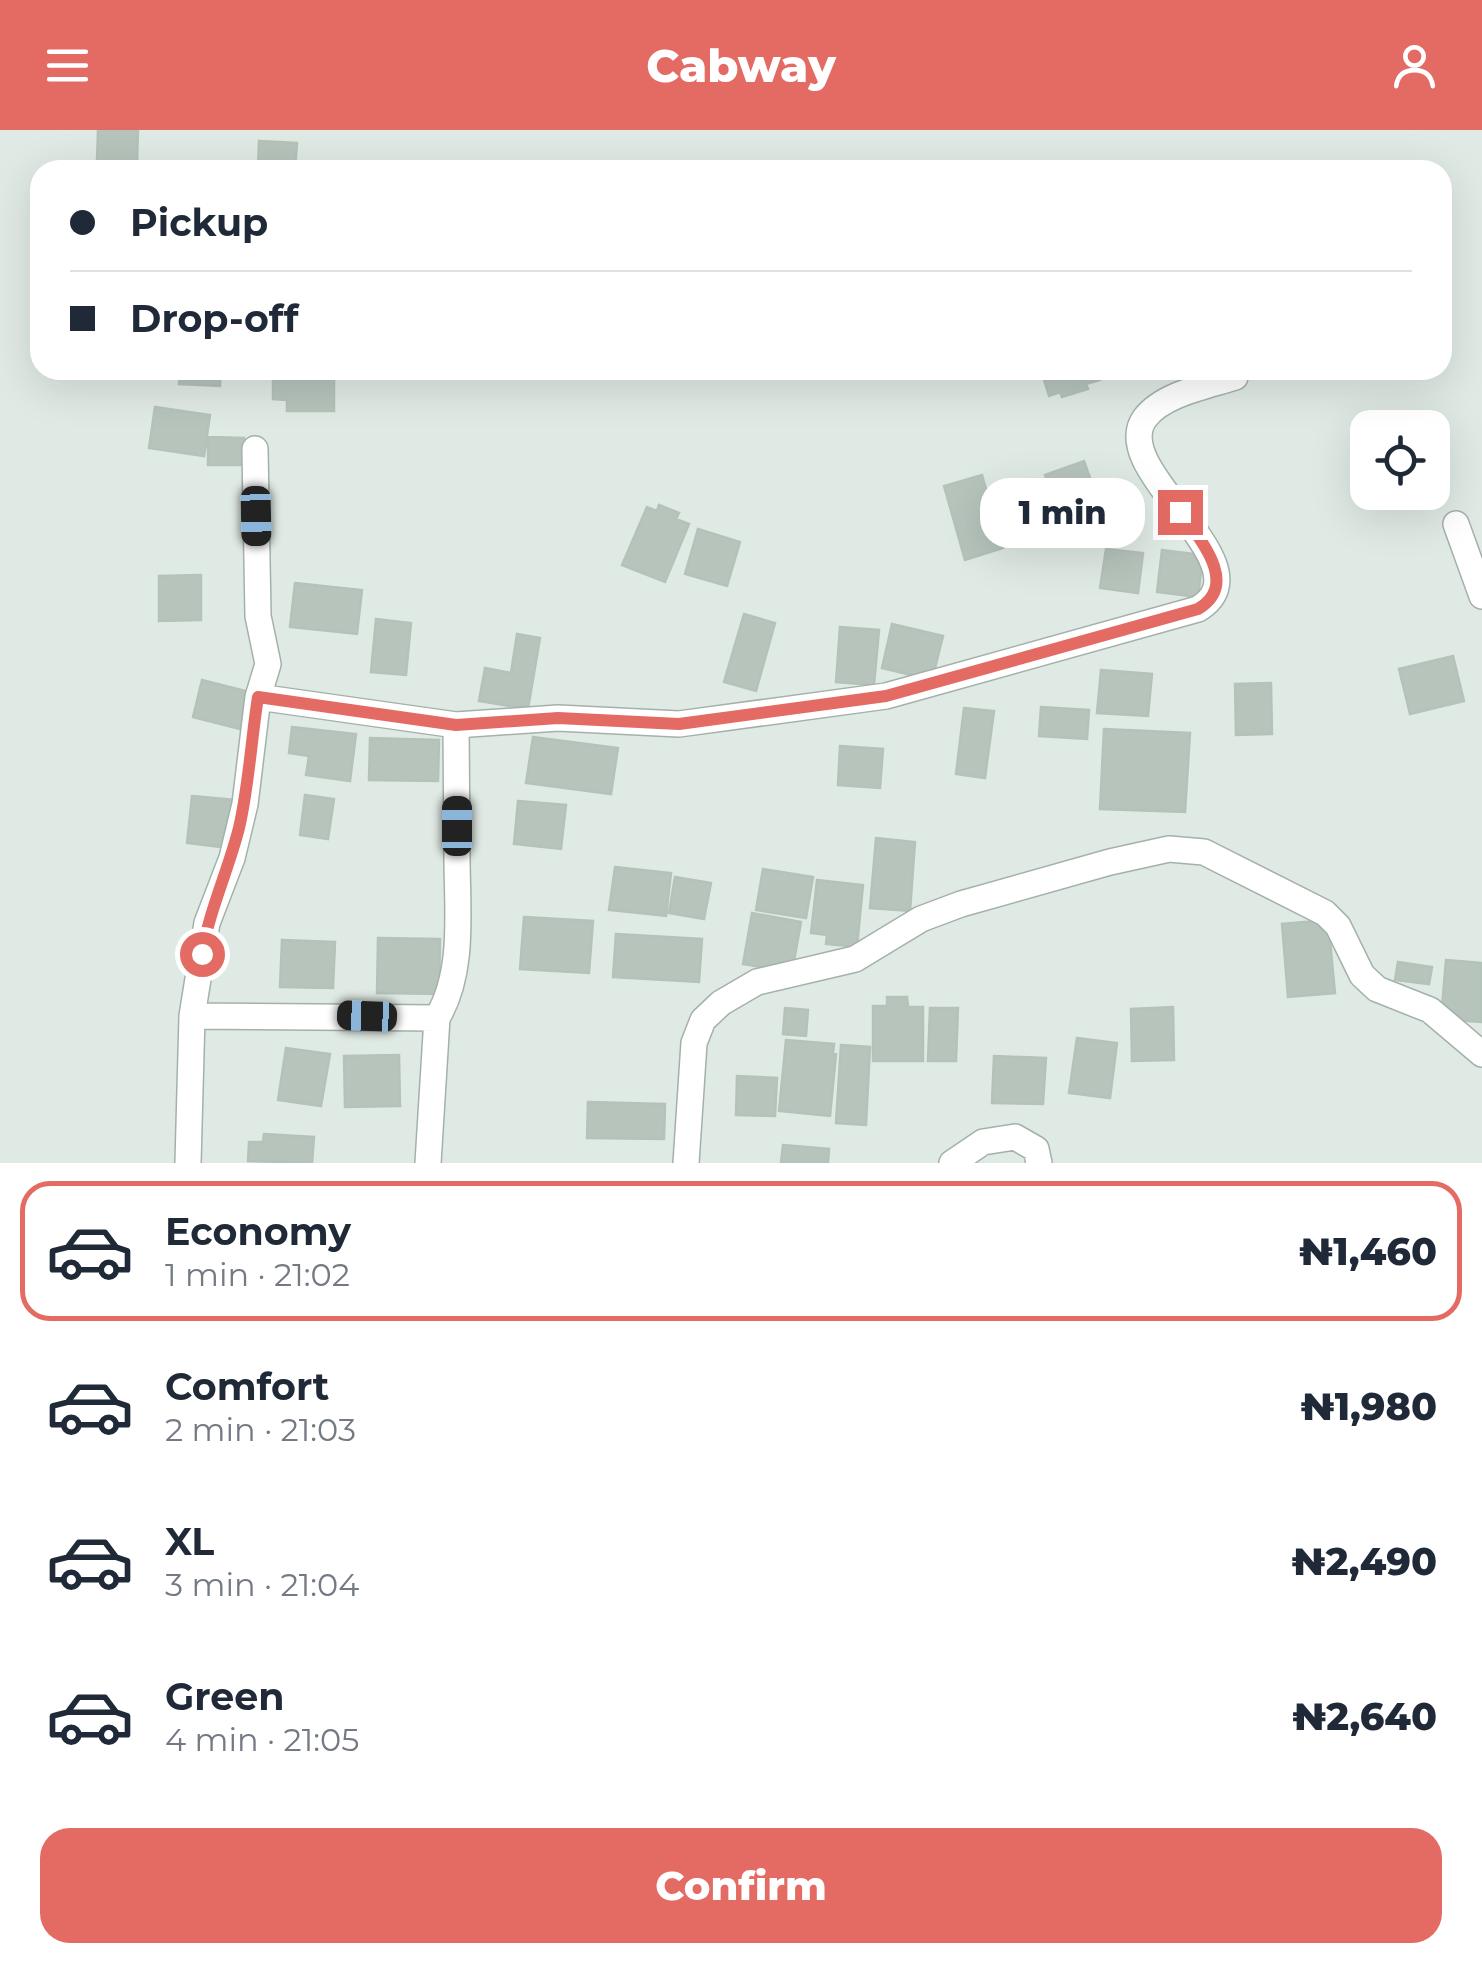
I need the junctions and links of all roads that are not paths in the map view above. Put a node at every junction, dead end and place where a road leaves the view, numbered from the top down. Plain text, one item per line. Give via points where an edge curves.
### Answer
1 (1224, 380) edge
2 (255, 450) dead end
3 (1456, 524) dead end
4 (1482, 596) edge
5 (258, 697) junction
6 (456, 725) junction
7 (192, 1016) junction
8 (438, 1018) junction
9 (1482, 1054) edge
10 (188, 1163) edge
11 (428, 1163) edge
12 (686, 1163) edge
13 (952, 1163) edge
14 (1039, 1163) edge

1 - 6 street via 1169,400 1139,429 1141,450 1215,568 1217,587 1198,609 886,696 679,724 558,718
2 - 5 street via 258,616 268,664
3 - 4 street
5 - 6 street
5 - 7 street via 245,804 207,924
6 - 8 street via 458,927 453,974
7 - 8 street
7 - 10 street
8 - 11 street
9 - 12 street via 1430,1010 1376,988 1325,913 1204,852 1170,849 961,904 921,919 855,959 757,982 721,1003 694,1043
13 - 14 street via 983,1142 1015,1136 1036,1149

